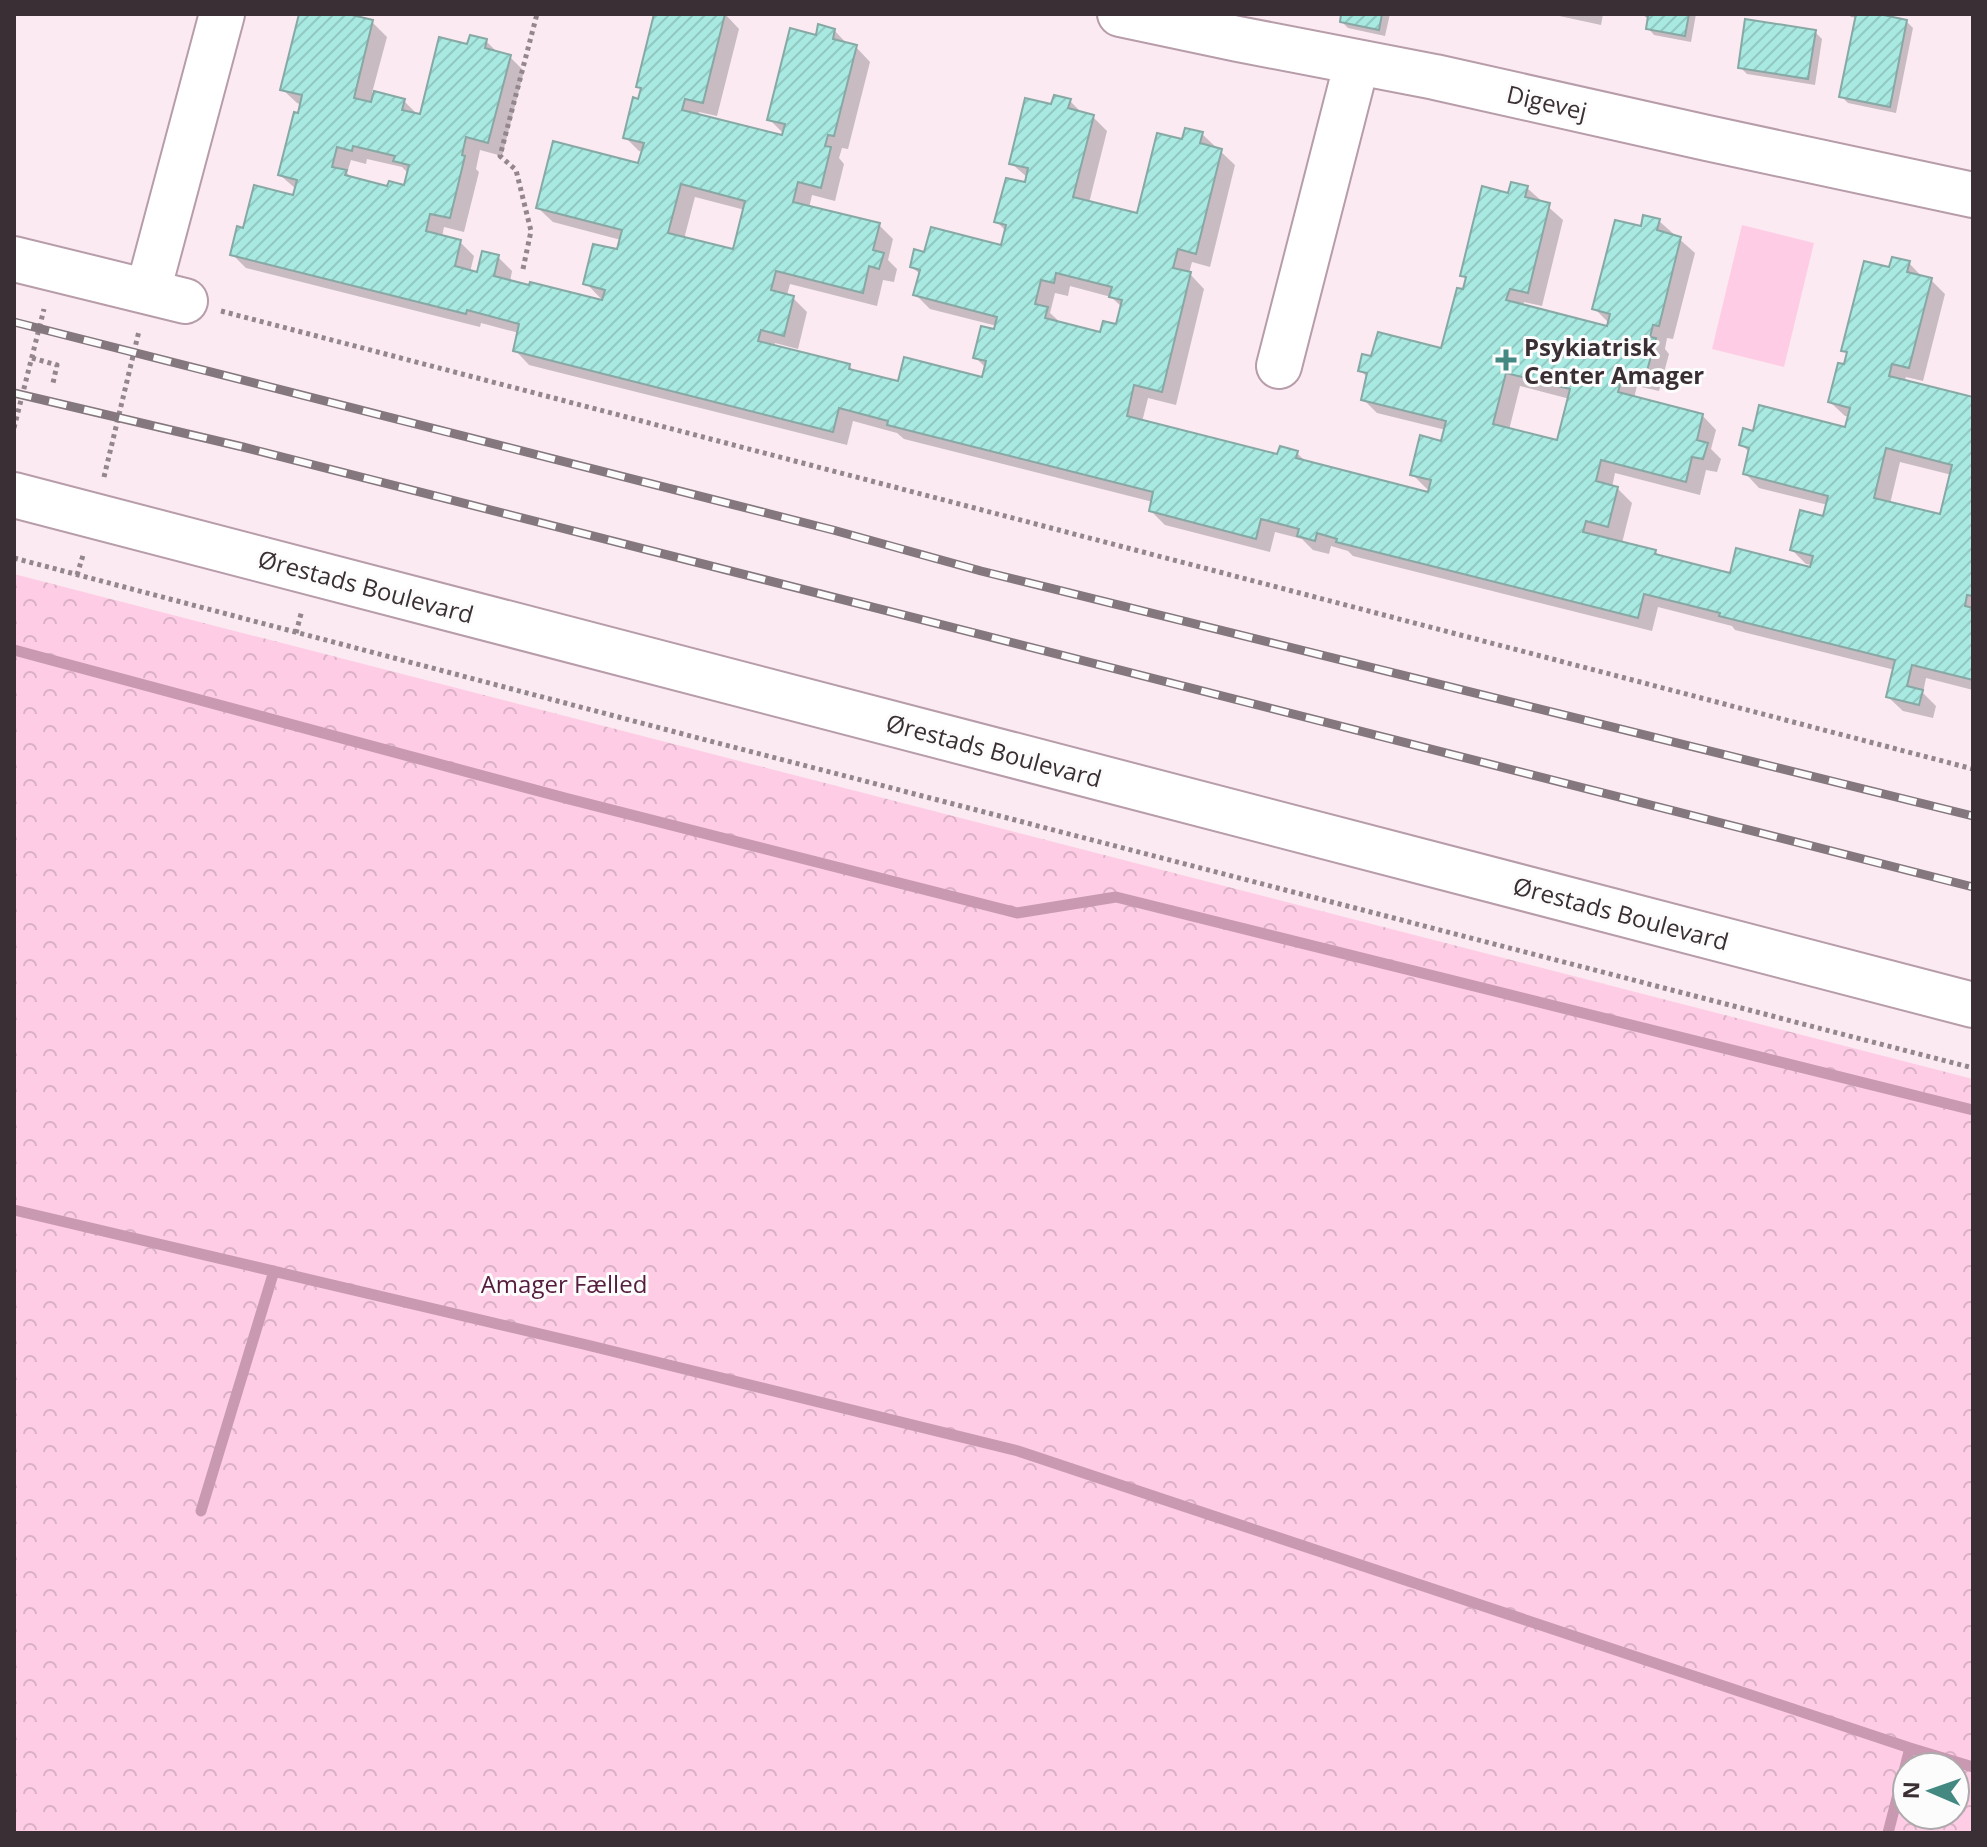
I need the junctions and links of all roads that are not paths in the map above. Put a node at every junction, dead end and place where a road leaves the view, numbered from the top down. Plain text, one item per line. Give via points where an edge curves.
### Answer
1 (222, 14) edge
2 (1120, 14) edge
3 (1238, 26) edge
4 (1357, 62) junction
5 (1973, 195) edge
6 (34, 264) edge
7 (1279, 366) dead end
8 (14, 495) edge
9 (1973, 1005) edge

1 - 6 street via 167,296
2 - 3 street, Digevej
3 - 4 street, Digevej
4 - 5 street, Digevej
4 - 7 street
8 - 9 street, Ørestads Boulevard

